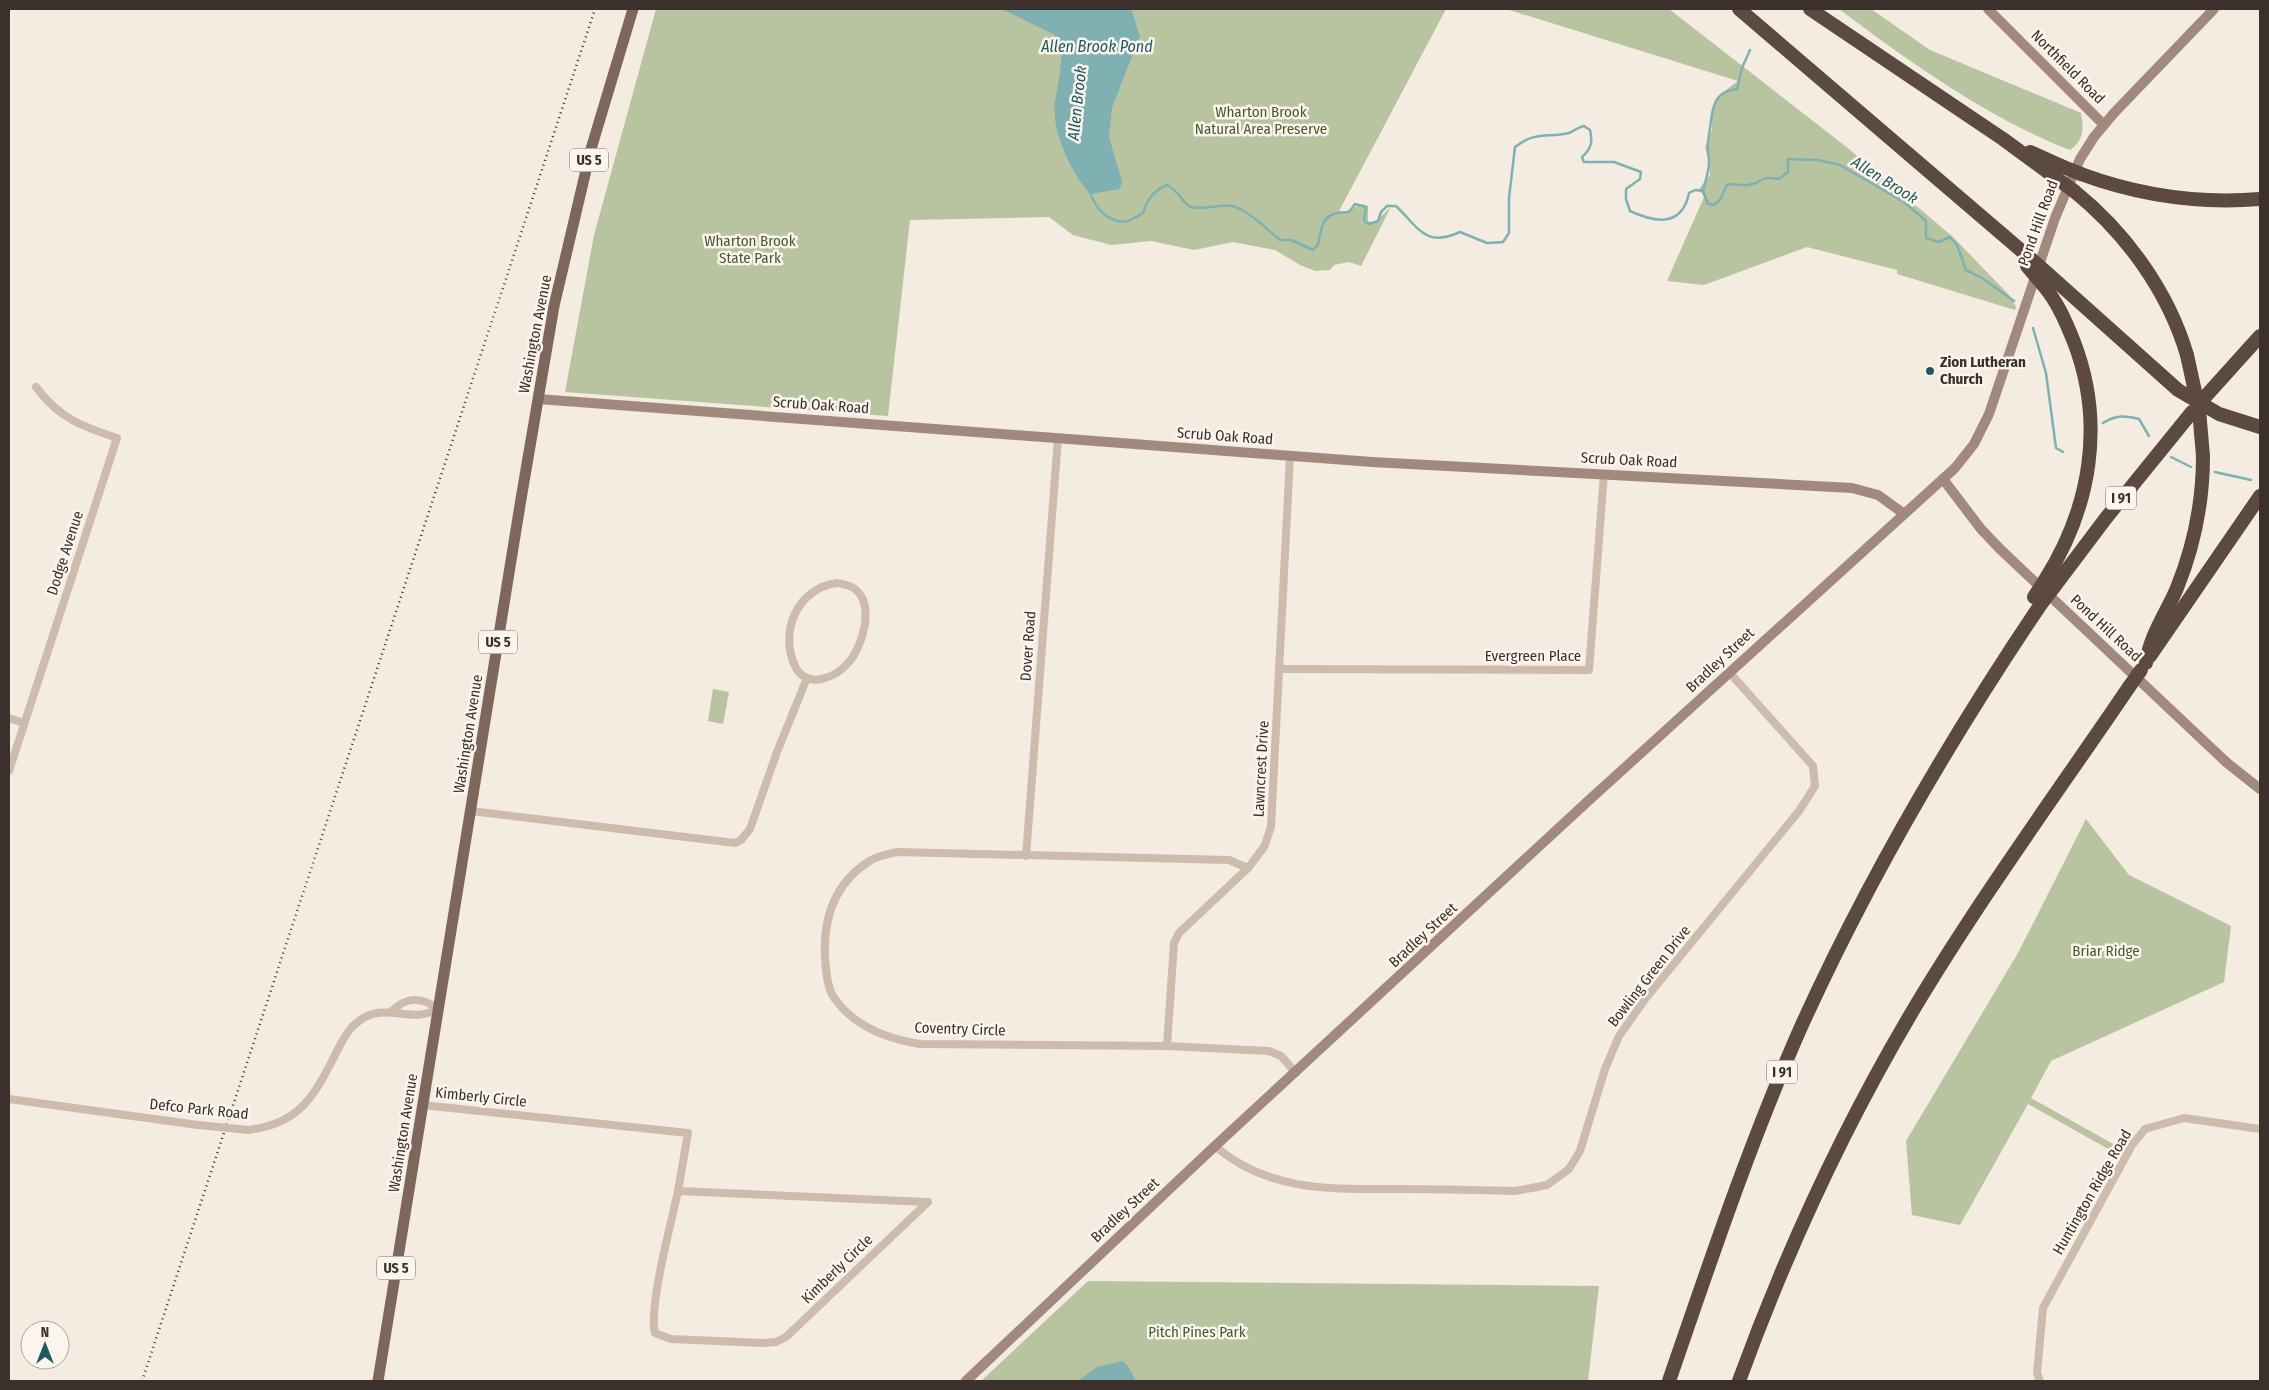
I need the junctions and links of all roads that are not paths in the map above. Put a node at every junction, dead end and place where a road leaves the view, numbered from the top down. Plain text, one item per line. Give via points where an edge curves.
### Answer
1 (633, 9) edge
2 (1739, 9) edge
3 (1810, 9) edge
4 (1988, 9) edge
5 (2214, 9) edge
6 (2104, 125) junction
7 (2058, 172) junction
8 (2260, 199) edge
9 (2045, 279) junction
10 (2260, 336) edge
11 (36, 387) dead end
12 (538, 399) junction
13 (2260, 427) edge
14 (1058, 438) junction
15 (1290, 456) junction
16 (1604, 474) junction
17 (1943, 479) junction
18 (2260, 496) edge
19 (1903, 513) junction
20 (2049, 583) junction
21 (2143, 666) junction
22 (1279, 669) junction
23 (1729, 672) junction
24 (807, 678) junction
25 (9, 718) edge
26 (24, 723) junction
27 (9, 771) edge
28 (2260, 789) edge
29 (471, 811) junction
30 (1026, 856) junction
31 (1248, 868) junction
32 (438, 1009) junction
33 (392, 1011) junction
34 (1167, 1046) junction
35 (1296, 1072) junction
36 (9, 1099) edge
37 (422, 1105) junction
38 (2260, 1129) edge
39 (1215, 1146) junction
40 (678, 1190) junction
41 (378, 1381) edge
42 (966, 1381) edge
43 (1669, 1381) edge
44 (1739, 1381) edge
45 (2040, 1381) edge

1 - 12 main road, Washington Avenue / US 5 via 608,89 572,228
2 - 9 highway, bridge via 1933,173 2014,246
3 - 7 highway via 2002,139
4 - 6 main road, Northfield Road
5 - 6 main road, Pond Hill Road
6 - 17 main road, Pond Hill Road via 2080,159 2063,196 1987,419 1968,452
7 - 8 highway, bridge via 2080,174 2122,188 2164,196
7 - 21 highway, bridge via 2109,223 2144,266 2170,311 2187,355 2199,410 2202,489 2191,546
9 - 13 highway via 2182,394 2219,414
9 - 20 highway via 2080,359 2089,396 2091,435 2088,476 2079,510
10 - 20 highway, I 91
11 - 26 street, Dodge Avenue via 66,418 117,438
12 - 14 main road, Scrub Oak Road
12 - 29 main road, Washington Avenue / US 5
14 - 15 main road, Scrub Oak Road
14 - 30 street, Dover Road
15 - 16 main road, Scrub Oak Road
15 - 22 street, Lawncrest Drive
16 - 19 main road, Scrub Oak Road via 1857,489 1878,495
16 - 22 street, Evergreen Place via 1589,670
17 - 19 main road, Pond Hill Road
17 - 28 main road, Pond Hill Road via 1980,529 2000,549 2226,762
18 - 21 highway
19 - 23 main road, Bradley Street
20 - 43 highway, I 91, bridge via 2022,634 1930,778 1872,881 1818,991 1749,1155
21 - 44 highway, bridge via 1975,913 1896,1039 1809,1209
22 - 31 street, Lawncrest Drive via 1272,827 1264,847
23 - 35 main road, Bradley Street
23 - 39 street, Bowling Green Drive via 1813,766 1815,786 1798,812 1646,998 1619,1036 1605,1068 1580,1151 1569,1168 1547,1185 1515,1190 1323,1189 1296,1185 1237,1163
24 - 24 street via 824,679 840,670 854,656 864,622 864,603 855,589 837,583 819,587 798,607 790,630 790,649 798,670
24 - 29 street via 750,829 735,843
25 - 26 street
26 - 27 street, Dodge Avenue
29 - 32 main road, Washington Avenue / US 5
30 - 31 street, Coventry Circle via 1229,860
30 - 34 street, Coventry Circle via 897,852 872,860 852,875 827,917 826,971 834,998 853,1018 874,1032 897,1041 920,1044
31 - 34 street, Lawncrest Drive via 1178,932 1174,943
32 - 33 street, Defco Park Road via 424,1015
32 - 33 street, Defco Park Road via 418,999 406,1000
32 - 37 main road, Washington Avenue / US 5
33 - 36 street, Defco Park Road, bridge via 371,1015 352,1026 309,1101 280,1123 248,1130
34 - 35 street, Coventry Circle via 1269,1051 1281,1056
35 - 39 main road, Bradley Street
37 - 40 street, Kimberly Circle via 688,1133
37 - 41 main road, Washington Avenue / US 5
38 - 45 street, Huntington Ridge Road via 2184,1118 2144,1130 2132,1145 2043,1308 2037,1373
39 - 42 main road, Bradley Street
40 - 40 street, Kimberly Circle via 889,1200 928,1202 786,1337 763,1343 671,1339 655,1333 653,1325

